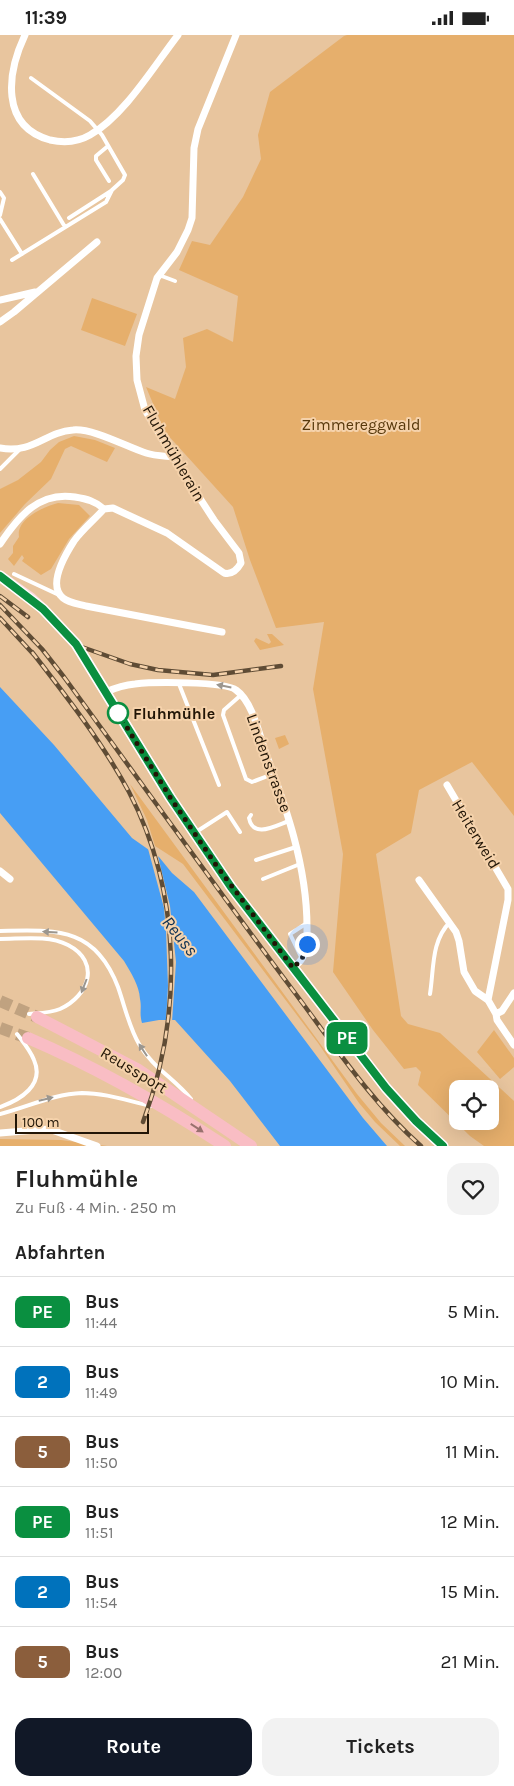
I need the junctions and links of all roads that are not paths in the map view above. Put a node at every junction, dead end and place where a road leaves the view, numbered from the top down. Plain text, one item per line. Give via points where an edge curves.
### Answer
1 (25, 35) edge
2 (178, 35) edge
3 (236, 35) edge
4 (31, 78) dead end
5 (98, 130) junction
6 (108, 146) junction
7 (32, 174) dead end
8 (109, 181) dead end
9 (112, 191) junction
10 (0, 192) edge
11 (0, 217) edge
12 (69, 218) dead end
13 (65, 227) junction
14 (97, 242) dead end
15 (22, 254) junction
16 (12, 260) dead end
17 (159, 275) junction
18 (175, 281) dead end
19 (38, 292) junction
20 (0, 300) edge
21 (0, 322) edge
22 (0, 448) edge
23 (18, 449) junction
24 (173, 457) junction
25 (0, 469) edge
26 (104, 509) junction
27 (0, 544) edge
28 (14, 574) dead end
29 (0, 576) edge
30 (61, 596) junction
31 (222, 633) dead end
32 (179, 684) junction
33 (106, 692) junction
34 (241, 695) junction
35 (273, 773) junction
36 (219, 785) dead end
37 (447, 785) dead end
38 (251, 815) dead end
39 (289, 821) junction
40 (240, 832) dead end
41 (194, 833) junction
42 (296, 847) junction
43 (256, 860) dead end
44 (300, 864) junction
45 (0, 871) edge
46 (10, 879) dead end
47 (263, 879) dead end
48 (419, 880) dead end
49 (450, 922) junction
50 (307, 923) junction
51 (0, 931) edge
52 (0, 939) edge
53 (302, 959) junction
54 (293, 968) junction
55 (514, 993) edge
56 (430, 994) dead end
57 (488, 1000) junction
58 (496, 1014) junction
59 (33, 1015) joint
60 (22, 1036) joint
61 (514, 1045) edge
62 (0, 1107) edge
63 (169, 1109) junction
64 (200, 1111) junction
65 (0, 1115) edge
66 (0, 1133) edge
67 (97, 1146) edge
68 (225, 1146) edge
69 (251, 1146) edge
70 (443, 1146) edge

1 - 5 street via 10,82 11,102 21,122 36,135 54,141 75,141
2 - 5 street via 118,112
3 - 17 street, Fluhmühlerain via 198,129 194,148 192,218 177,252
4 - 5 lane
5 - 6 lane
6 - 8 lane via 96,156 96,160
6 - 9 lane via 125,175
7 - 13 lane
9 - 12 lane
9 - 13 lane via 106,202
10 - 11 lane via 4,198
11 - 15 lane
13 - 15 lane
14 - 19 street
15 - 16 lane
17 - 18 lane
17 - 24 street, Fluhmühlerain via 137,345 136,380 145,410
19 - 20 street
19 - 21 street
22 - 23 street
23 - 24 street via 64,431 82,430 153,456
23 - 25 lane
24 - 26 street, Fluhmühlerain via 239,553 241,563 237,569 230,574 224,573 167,533 113,508
26 - 27 street, Fluhmühlerain via 91,500 76,497 44,499 23,514
26 - 30 street via 74,541 57,575 56,584
28 - 30 lane
29 - 33 main road via 31,598 63,628
30 - 31 street via 86,606
32 - 33 street, Lindenstrasse via 134,684
34 -> 32 street, Lindenstrasse via 224,685
32 - 36 lane
33 - 41 main road
34 - 35 street, Lindenstrasse via 254,719
34 - 35 lane via 224,710 223,715 246,779 252,782
35 - 39 street, Lindenstrasse
37 - 57 street, Heiterweid via 508,889
38 - 39 lane via 250,823 259,830
39 - 42 street, Lindenstrasse
40 - 41 lane via 227,812
41 - 54 main road
42 - 43 lane
42 - 44 street, Lindenstrasse
44 - 47 lane
44 - 50 street, Lindenstrasse
45 - 46 street
48 - 49 street
49 - 56 lane via 436,944
49 - 57 street via 459,941 464,972 475,991
50 - 53 street, Lindenstrasse via 307,944
50 - 53 lane via 290,934
64 -> 51 lane via 142,1050 109,967 89,944 58,932
52 -> 59 lane via 59,942 75,949 84,961 88,974 81,995 54,1011
53 - 54 street
54 - 70 main road via 386,1088
55 - 58 street via 502,1011
57 - 58 street
58 - 61 street
59 - 64 highway, Reussport via 137,1069
60 - 62 lane via 34,1060 36,1079 22,1097
60 - 63 highway via 127,1085
65 -> 63 lane via 67,1095 97,1094
63 -> 68 highway
64 - 69 highway, Reussport
66 - 67 street via 49,1129

